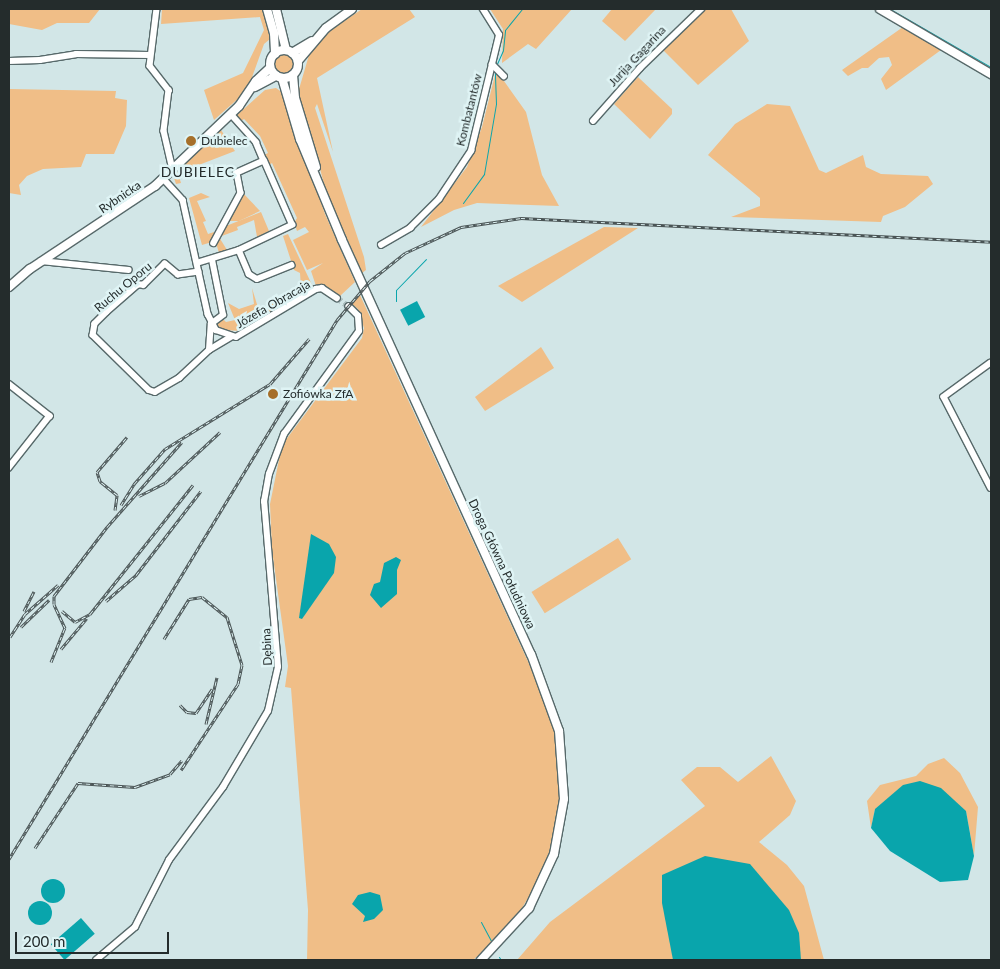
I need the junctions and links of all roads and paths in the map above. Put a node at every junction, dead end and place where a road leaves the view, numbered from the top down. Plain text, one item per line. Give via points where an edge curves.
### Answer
1 (157, 9) edge
2 (267, 9) edge
3 (276, 9) edge
4 (352, 9) edge
5 (484, 9) edge
6 (701, 9) edge
7 (880, 9) edge
8 (318, 37) junction
9 (289, 51) junction
10 (275, 54) junction
11 (150, 55) junction
12 (9, 61) edge
13 (298, 61) junction
14 (495, 65) junction
15 (270, 68) junction
16 (991, 74) edge
17 (292, 75) junction
18 (504, 76) dead end
19 (279, 77) junction
20 (252, 89) junction
21 (230, 114) junction
22 (593, 122) dead end
23 (264, 161) junction
24 (173, 169) junction
25 (317, 174) junction
26 (163, 178) junction
27 (214, 243) dead end
28 (381, 245) dead end
29 (239, 250) junction
30 (212, 260) junction
31 (42, 261) junction
32 (197, 263) junction
33 (291, 264) dead end
34 (129, 270) dead end
35 (199, 272) junction
36 (9, 287) edge
37 (337, 298) tunnel mouth
38 (349, 307) tunnel mouth
39 (212, 324) junction
40 (231, 337) junction
41 (209, 350) junction
42 (991, 363) edge
43 (9, 384) edge
44 (9, 468) edge
45 (991, 488) edge
46 (96, 960) edge
47 (481, 960) edge

1 - 11 street
2 - 10 main road via 274,33
3 - 9 main road
4 - 8 main road
5 - 14 street, Kombatantów via 499,35
6 - 22 street, Jurija Gagarina via 647,61
7 - 16 main road
8 - 9 main road
8 - 13 main road
9 - 10 main road
9 - 13 main road
10 - 15 main road
11 - 12 street via 76,54
11 - 24 street via 152,70 170,90 164,131
13 - 17 main road
14 - 18 street
14 - 28 street, Kombatantów via 474,140 462,166 445,192 416,223
15 - 19 main road
15 - 20 main road, Rybnicka
17 - 19 main road
17 - 25 main road, Droga Główna Południowa via 294,94 308,133
19 - 20 main road, Rybnicka
19 - 25 main road, Droga Główna Południowa via 300,139
20 - 21 main road, Rybnicka
21 - 23 street via 256,142
21 - 24 main road, Rybnicka
23 - 27 street via 237,173 242,193
23 - 29 street via 292,226
24 - 26 main road, Rybnicka
25 - 47 main road, Droga Główna Południowa via 352,264 534,662 559,731 564,799 554,854 529,908
26 - 31 main road, Rybnicka via 138,200
26 - 32 street via 183,200
29 - 30 street
29 - 33 street via 249,274 258,279
30 - 32 street
30 - 39 street via 224,315
31 - 34 street
31 - 36 main road, Rybnicka
32 - 35 street
35 - 39 street
35 - 41 street, Ruchu Oporu via 178,275 165,264 144,285 138,285 107,312 95,324 93,335 149,390 155,392 180,378
37 - 40 street, Józefa Obracaja via 322,288 242,335
38 - 46 street, Dębina via 358,316 359,331 284,434 268,474 264,502 278,666 268,710 223,787 169,860 135,927
39 - 40 street, Józefa Obracaja via 216,330
39 - 41 street
40 - 41 street, Ruchu Oporu
42 - 45 street via 944,397
43 - 44 street via 50,416

